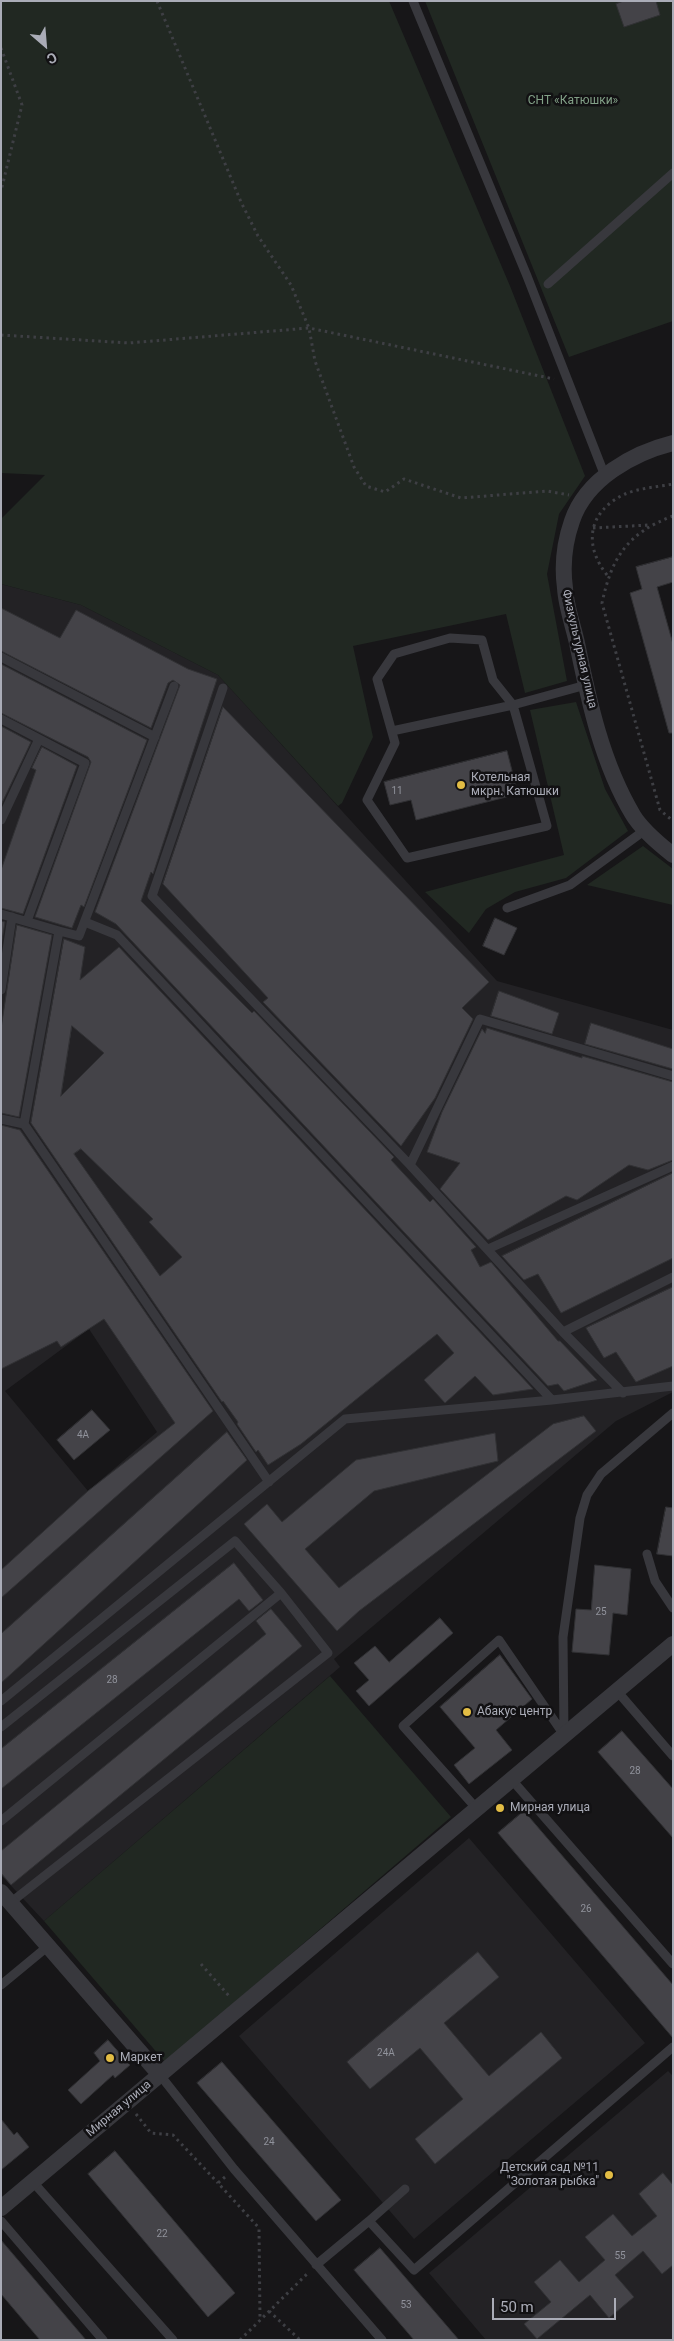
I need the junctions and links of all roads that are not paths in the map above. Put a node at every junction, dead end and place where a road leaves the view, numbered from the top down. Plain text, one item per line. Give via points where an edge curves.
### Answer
1 (413, 1) edge
2 (673, 173) edge
3 (548, 284) dead end
4 (673, 443) edge
5 (605, 476) junction
6 (1, 657) edge
7 (586, 685) junction
8 (174, 686) dead end
9 (223, 688) dead end
10 (512, 704) junction
11 (1, 720) edge
12 (392, 731) junction
13 (154, 737) junction
14 (39, 739) junction
15 (1, 820) edge
16 (645, 830) junction
17 (673, 855) edge
18 (507, 908) dead end
19 (1, 914) edge
20 (12, 917) junction
21 (27, 921) junction
22 (85, 922) junction
23 (59, 931) junction
24 (1, 990) edge
25 (673, 1076) edge
26 (1, 1119) edge
27 (24, 1124) junction
28 (410, 1165) junction
29 (673, 1166) edge
30 (488, 1249) junction
31 (673, 1277) edge
32 (563, 1332) junction
33 (673, 1386) edge
34 (623, 1393) junction
35 (552, 1400) junction
36 (673, 1413) edge
37 (269, 1482) junction
38 (647, 1554) dead end
39 (281, 1593) junction
40 (673, 1608) edge
41 (673, 1644) edge
42 (617, 1691) junction
43 (1, 1701) edge
44 (1, 1727) edge
45 (564, 1735) junction
46 (673, 1756) edge
47 (512, 1780) junction
48 (476, 1809) junction
49 (1, 1821) edge
50 (6, 1898) edge
51 (47, 1947) junction
52 (673, 1964) edge
53 (1, 1985) edge
54 (673, 2047) edge
55 (160, 2075) junction
56 (33, 2182) junction
57 (404, 2189) dead end
58 (1, 2208) edge
59 (1, 2221) edge
60 (369, 2221) junction
61 (316, 2265) junction
62 (104, 2340) edge
63 (174, 2340) edge
64 (382, 2340) edge

1 - 5 lane
2 - 3 lane
4 - 5 street, Физкультурная улица via 652,448
5 - 7 street, Физкультурная улица via 585,497 572,520 564,557 564,588
6 - 13 lane
7 - 10 lane
7 - 16 street, Физкультурная улица via 619,790
8 - 13 lane
9 - 28 lane via 152,896
10 - 12 lane
10 - 12 lane via 494,680 482,640 450,638 394,654 377,679
10 - 12 lane via 547,826 407,858 367,800 395,743
11 - 14 lane
13 - 22 lane
14 - 15 lane
14 - 21 lane via 85,763
16 - 17 street, Физкультурная улица
16 - 18 lane via 570,885
19 - 20 lane
20 - 21 lane
20 - 24 lane
21 - 23 lane
22 - 23 lane via 79,936
22 - 35 lane via 117,935
23 - 27 lane
25 - 28 lane via 480,1019
26 - 27 lane
27 - 37 lane
28 - 30 lane
29 - 30 lane
30 - 32 lane
31 - 32 lane
32 - 34 lane
33 - 34 lane
34 - 35 lane
35 - 37 lane via 345,1419
36 - 45 lane via 601,1474 587,1495 580,1518 563,1637
37 - 43 lane
38 - 40 lane via 655,1581
39 - 44 lane via 235,1541
39 - 49 lane
39 - 50 lane via 328,1653
41 - 42 street, Мирная улица
42 - 45 street, Мирная улица
42 - 46 lane
45 - 47 street, Мирная улица
45 - 48 lane via 500,1640 404,1726
47 - 48 street, Мирная улица
47 - 52 lane
48 - 55 street, Мирная улица
50 - 51 street
51 - 53 lane
51 - 55 street
54 - 60 lane via 414,2270
55 - 56 street, Мирная улица
55 - 61 lane via 234,2170
56 - 58 street, Мирная улица
56 - 63 lane
57 - 60 lane
59 - 62 lane
60 - 61 lane
61 - 64 lane

